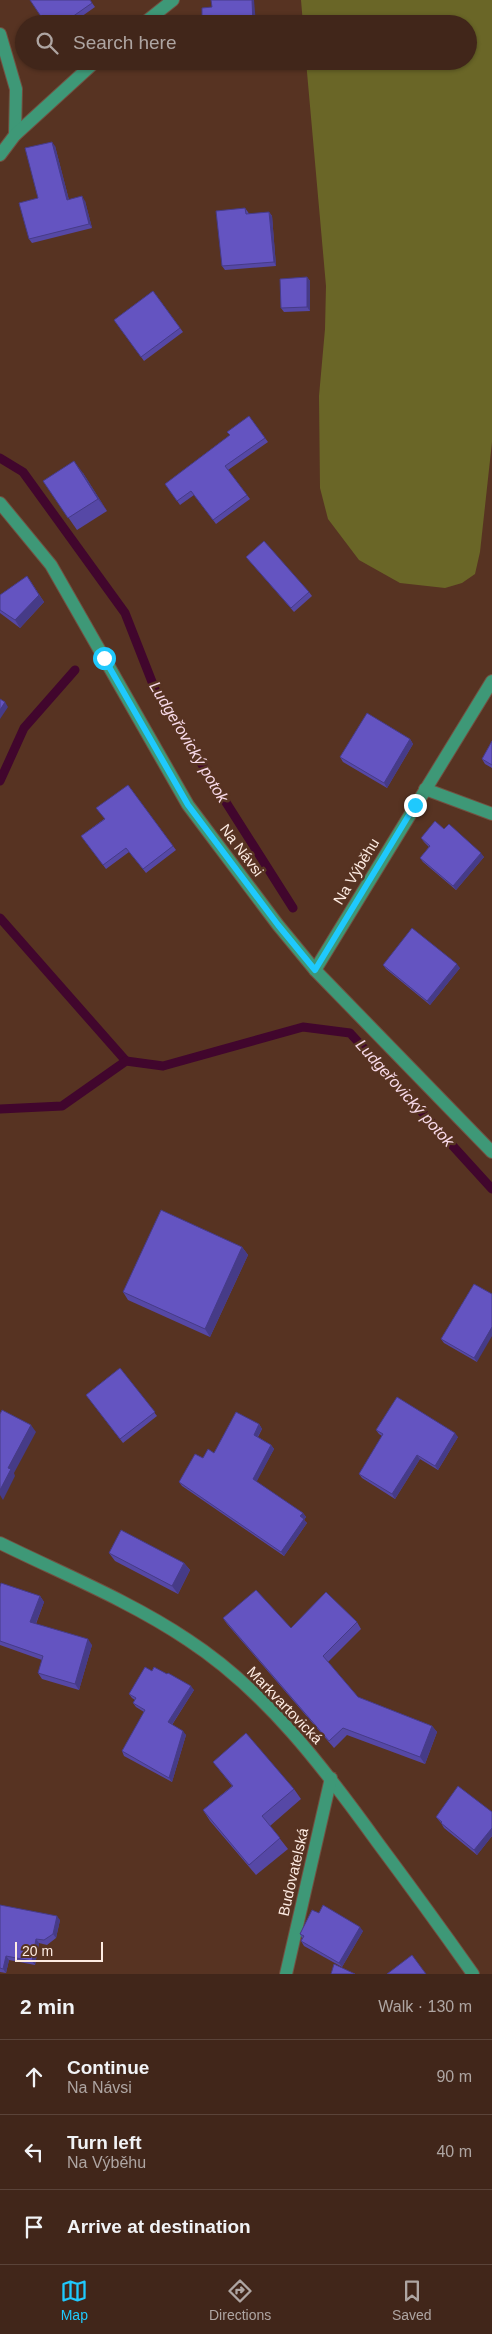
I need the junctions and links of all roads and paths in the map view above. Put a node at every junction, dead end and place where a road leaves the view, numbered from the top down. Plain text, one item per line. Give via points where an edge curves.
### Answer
1 (173, 0) edge
2 (154, 15) edge
3 (0, 34) edge
4 (86, 70) edge
5 (15, 135) junction
6 (0, 155) edge
7 (0, 503) edge
8 (492, 680) edge
9 (425, 789) junction
10 (492, 814) edge
11 (315, 970) junction
12 (492, 1152) edge
13 (0, 1543) edge
14 (331, 1778) junction
15 (286, 1974) edge
16 (474, 1974) edge

1 - 2 street
3 - 5 street via 16,89
4 - 5 street
5 - 6 street
7 - 11 street, Na Návsi via 51,565 188,805
8 - 9 street, Na Výběhu
9 - 10 street
9 - 11 street, Na Výběhu
11 - 12 street, Na Návsi
13 - 14 street, Markvartovická via 138,1611 188,1640 238,1678 276,1715
14 - 15 street, Budovatelská
14 - 16 street, Markvartovická

